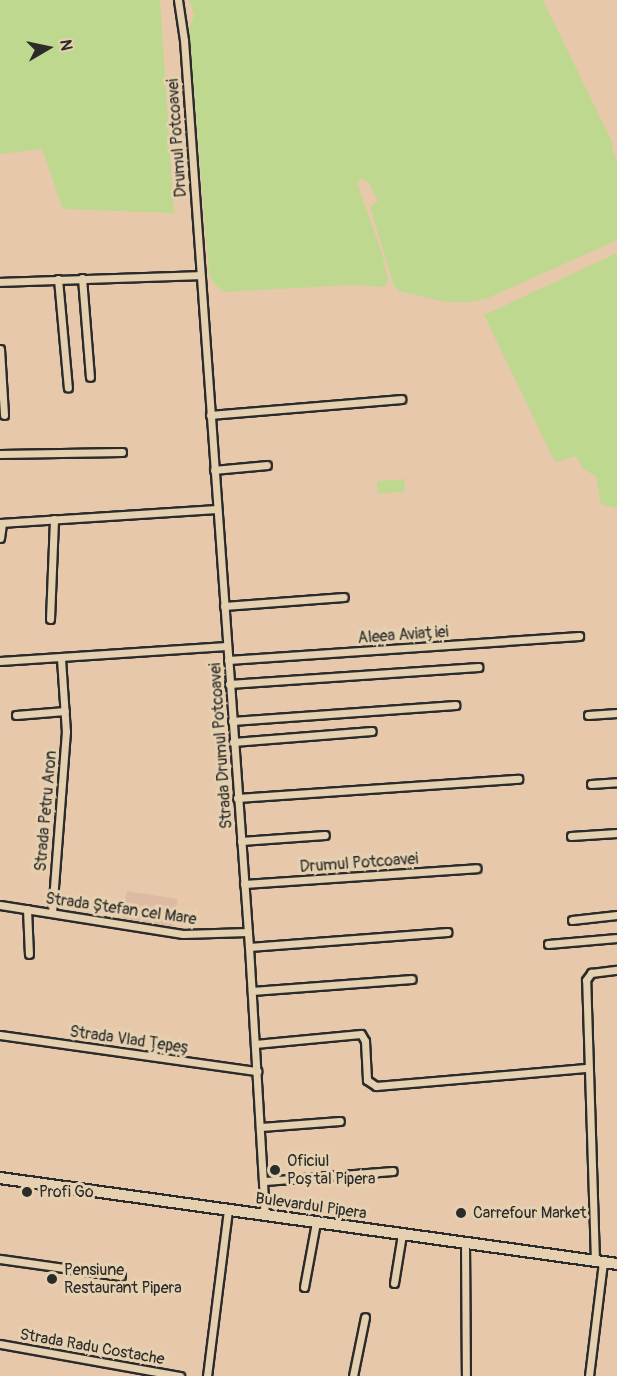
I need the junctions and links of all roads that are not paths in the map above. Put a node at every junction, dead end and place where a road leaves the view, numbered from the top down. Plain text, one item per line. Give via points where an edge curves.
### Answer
1 (178, 0) edge
2 (200, 275) junction
3 (82, 278) junction
4 (58, 279) junction
5 (0, 282) edge
6 (0, 349) edge
7 (90, 377) dead end
8 (68, 388) dead end
9 (401, 399) dead end
10 (4, 414) dead end
11 (210, 415) junction
12 (122, 452) dead end
13 (0, 454) edge
14 (267, 465) dead end
15 (214, 470) junction
16 (217, 509) junction
17 (54, 519) junction
18 (1, 523) edge
19 (0, 538) edge
20 (344, 597) dead end
21 (224, 606) junction
22 (50, 619) dead end
23 (579, 636) dead end
24 (227, 646) junction
25 (61, 659) junction
26 (228, 660) junction
27 (0, 662) edge
28 (478, 667) dead end
29 (230, 684) junction
30 (455, 705) dead end
31 (65, 711) junction
32 (617, 713) edge
33 (16, 715) dead end
34 (588, 715) dead end
35 (232, 721) junction
36 (372, 731) dead end
37 (233, 742) junction
38 (518, 779) dead end
39 (617, 782) edge
40 (591, 784) dead end
41 (237, 798) junction
42 (617, 833) edge
43 (325, 835) dead end
44 (571, 836) dead end
45 (241, 841) junction
46 (476, 868) dead end
47 (244, 885) junction
48 (0, 905) edge
49 (27, 909) junction
50 (52, 913) junction
51 (617, 915) edge
52 (572, 920) dead end
53 (248, 932) junction
54 (447, 932) dead end
55 (617, 938) edge
56 (548, 944) dead end
57 (249, 947) junction
58 (29, 954) dead end
59 (617, 970) edge
60 (412, 979) dead end
61 (252, 991) junction
62 (0, 1035) edge
63 (255, 1044) junction
64 (588, 1068) junction
65 (257, 1071) junction
66 (340, 1121) dead end
67 (261, 1126) junction
68 (393, 1171) dead end
69 (0, 1178) edge
70 (265, 1180) junction
71 (228, 1210) junction
72 (265, 1215) junction
73 (316, 1222) junction
74 (402, 1234) junction
75 (465, 1243) junction
76 (0, 1259) edge
77 (599, 1261) junction
78 (617, 1264) edge
79 (121, 1276) dead end
80 (394, 1283) dead end
81 (304, 1287) dead end
82 (365, 1317) dead end
83 (0, 1344) edge
84 (180, 1376) edge
85 (207, 1376) edge
86 (353, 1376) edge
87 (466, 1376) edge
88 (589, 1376) edge

1 - 2 street, Drumul Potcoavei
2 - 3 street
2 - 11 street, Strada Drumul Potcoavei
3 - 4 street
3 - 7 street
4 - 5 street
4 - 8 street
6 - 10 street
9 - 11 street
11 - 15 street, Strada Drumul Potcoavei
12 - 13 street
14 - 15 street
15 - 16 street, Strada Drumul Potcoavei
16 - 17 street
16 - 21 street, Strada Drumul Potcoavei
17 - 18 street
17 - 22 street
18 - 19 street
20 - 21 street
21 - 24 street, Strada Drumul Potcoavei
23 - 26 street, Aleea Aviației
24 - 25 street
24 - 26 street, Strada Drumul Potcoavei
25 - 27 street
25 - 31 street, Strada Petru Aron
26 - 29 street, Strada Drumul Potcoavei
28 - 29 street
29 - 35 street, Strada Drumul Potcoavei
30 - 35 street
31 - 33 street
31 - 50 street, Strada Petru Aron
32 - 34 street
35 - 37 street, Strada Drumul Potcoavei
36 - 37 street
37 - 41 street, Strada Drumul Potcoavei
38 - 41 street
39 - 40 street
41 - 45 street, Strada Drumul Potcoavei
42 - 44 street
43 - 45 street
45 - 47 street, Strada Drumul Potcoavei
46 - 47 street, Drumul Potcoavei
47 - 53 street, Strada Drumul Potcoavei
48 - 49 street, Strada Ștefan cel Mare
49 - 50 street, Strada Ștefan cel Mare
49 - 58 street, Strada Ștefan cel Mare
50 - 53 street, Strada Ștefan cel Mare via 183,934
51 - 52 street
53 - 57 street, Strada Drumul Potcoavei
54 - 57 street
55 - 56 street
57 - 61 street, Strada Drumul Potcoavei
59 - 64 street via 591,974 586,980
60 - 61 street
61 - 63 street, Strada Drumul Potcoavei
62 - 65 street, Strada Vlad Țepeș
63 - 64 street via 361,1034 365,1041 367,1080 376,1086
63 - 65 street, Strada Drumul Potcoavei
64 - 77 street
65 - 67 street, Strada Drumul Potcoavei
66 - 67 street
67 - 70 street, Strada Drumul Potcoavei
68 - 70 street
69 - 71 main road, Bulevardul Pipera
70 - 72 street, Strada Drumul Potcoavei
71 - 72 main road, Bulevardul Pipera
71 - 85 street
72 - 73 main road, Bulevardul Pipera
73 - 74 main road, Bulevardul Pipera
73 - 81 street
74 - 75 main road, Bulevardul Pipera
74 - 80 street
75 - 77 main road, Bulevardul Pipera
75 - 87 street
76 - 79 street
77 - 78 main road, Bulevardul Pipera
77 - 88 street
82 - 86 street
83 - 84 street, Strada Radu Costache

